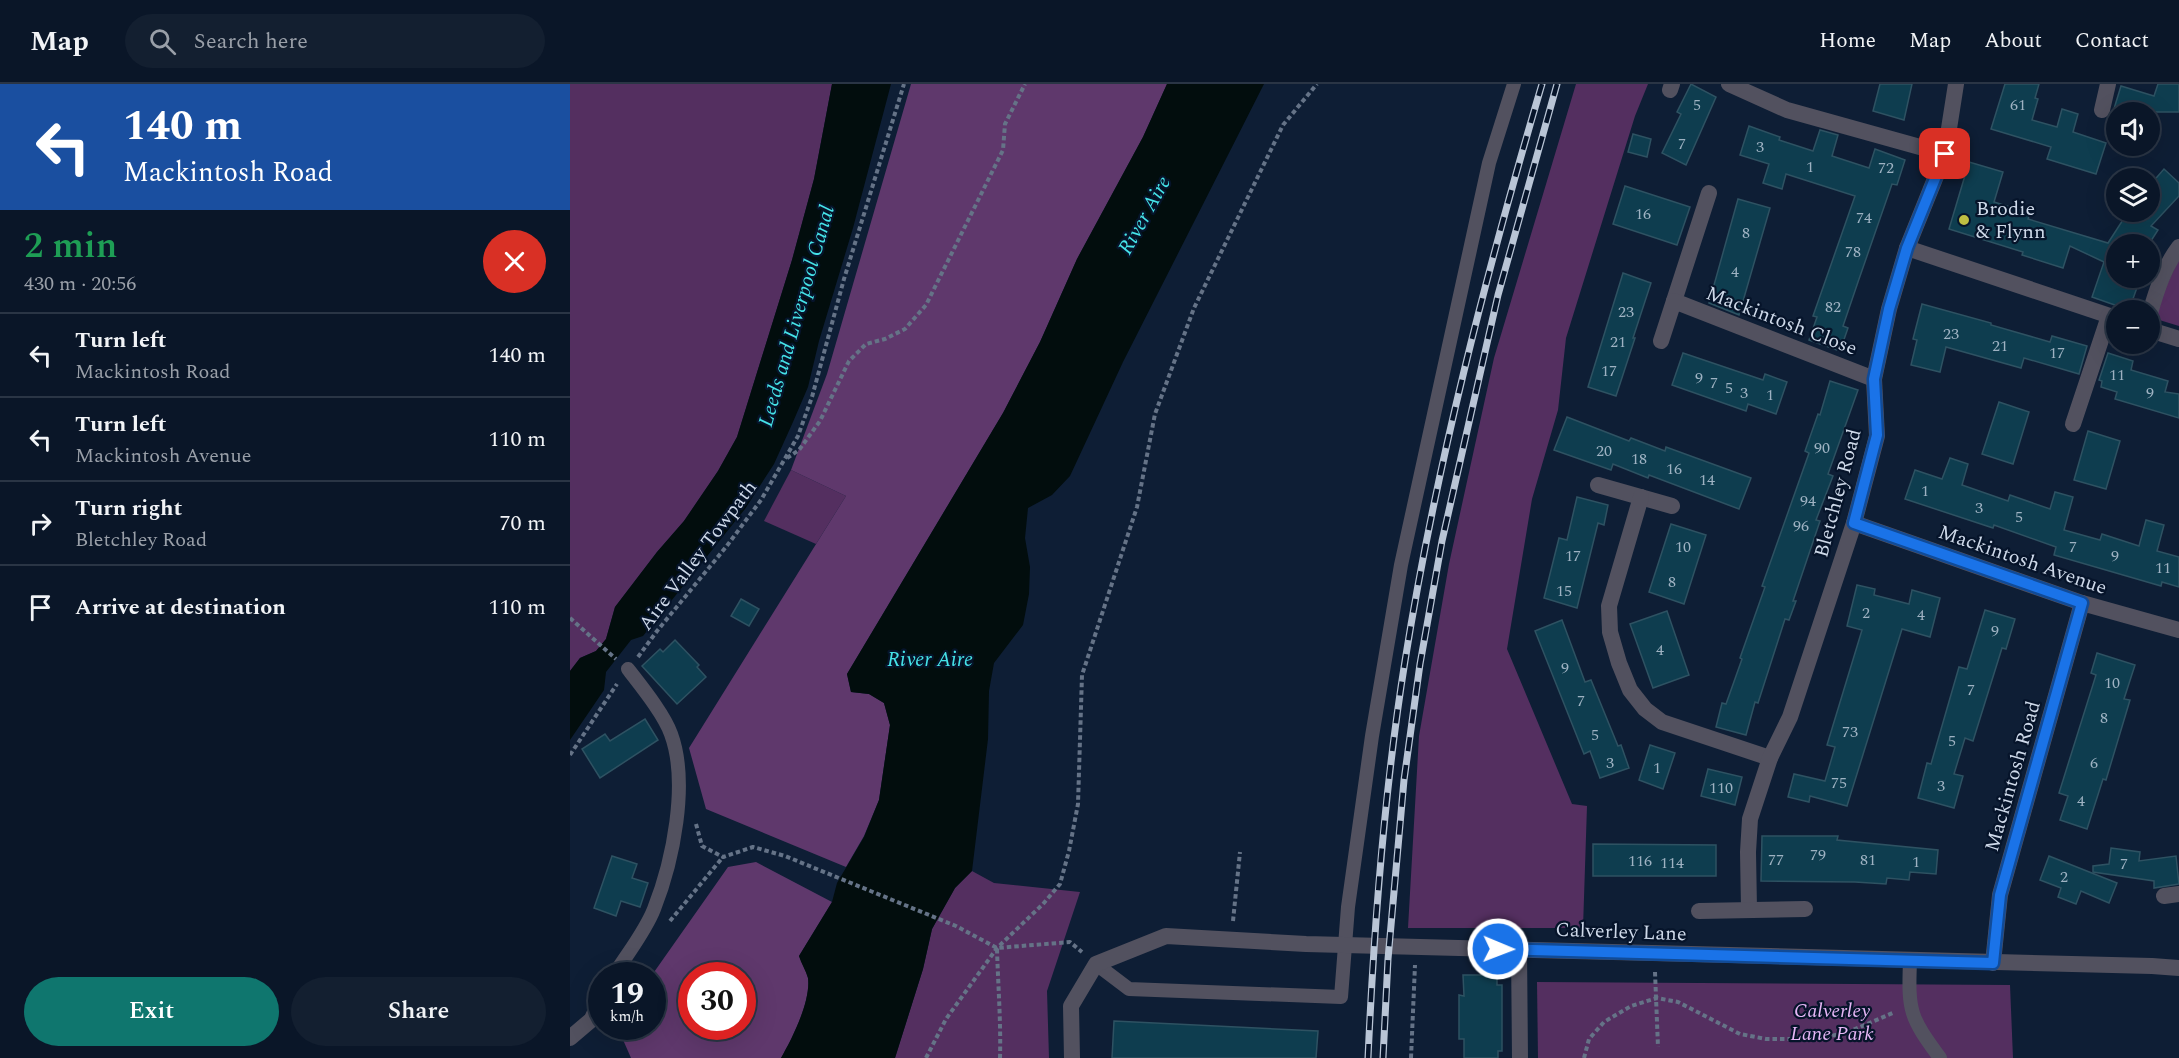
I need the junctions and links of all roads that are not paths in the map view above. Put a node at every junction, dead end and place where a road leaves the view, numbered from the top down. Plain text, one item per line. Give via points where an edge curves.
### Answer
1 (1514, 84) edge
2 (1729, 84) edge
3 (1956, 84) edge
4 (2108, 84) edge
5 (2102, 110) dead end
6 (1945, 154) junction
7 (1709, 193) dead end
8 (2179, 246) edge
9 (1907, 248) junction
10 (2154, 300) edge
11 (1674, 301) junction
12 (2106, 315) edge
13 (2160, 333) edge
14 (2106, 336) edge
15 (2179, 339) edge
16 (1661, 341) dead end
17 (1874, 379) junction
18 (2073, 424) dead end
19 (1598, 484) dead end
20 (1641, 497) junction
21 (1672, 506) dead end
22 (1854, 523) junction
23 (2082, 603) junction
24 (2179, 630) edge
25 (628, 669) road end
26 (1770, 758) junction
27 (1749, 909) junction
28 (1806, 909) dead end
29 (1699, 911) dead end
30 (1519, 949) junction
31 (1910, 961) junction
32 (622, 962) edge
33 (1993, 963) junction
34 (1096, 964) junction
35 (2179, 968) edge
36 (588, 1024) edge
37 (570, 1038) edge
38 (1072, 1058) edge
39 (1520, 1058) edge
40 (1940, 1058) edge

1 - 34 lane via 1489,163 1401,565 1348,907 1341,997 1129,989
2 - 6 street via 1787,110
3 - 6 street, Bletchley Road
4 - 5 street
6 - 9 street, Bletchley Road
7 - 11 street, Mackintosh Close
8 - 10 street
9 - 12 street
9 - 17 street, Bletchley Road
11 - 16 street, Mackintosh Close
11 - 17 street, Mackintosh Close
13 - 15 street
14 - 18 street
17 - 22 street, Bletchley Road via 1877,435
19 - 20 street
20 - 21 street
20 - 26 street via 1609,606 1610,632 1630,690 1662,722
22 - 23 street, Mackintosh Avenue
22 - 26 street, Bletchley Road via 1790,717
23 - 24 street, Mackintosh Avenue
23 - 33 street, Mackintosh Road via 2000,895
25 - 32 lane via 671,732 680,774 667,869 654,910
26 - 27 street, Bletchley Road via 1750,819
27 - 28 street
27 - 29 street
30 - 31 street, Calverley Lane
30 - 34 street, Calverley Lane via 1166,936
30 - 39 street
31 - 33 street, Calverley Lane
31 - 40 lane via 1912,1015
33 - 35 street, Calverley Lane
34 - 38 street via 1071,1006
36 - 37 street

